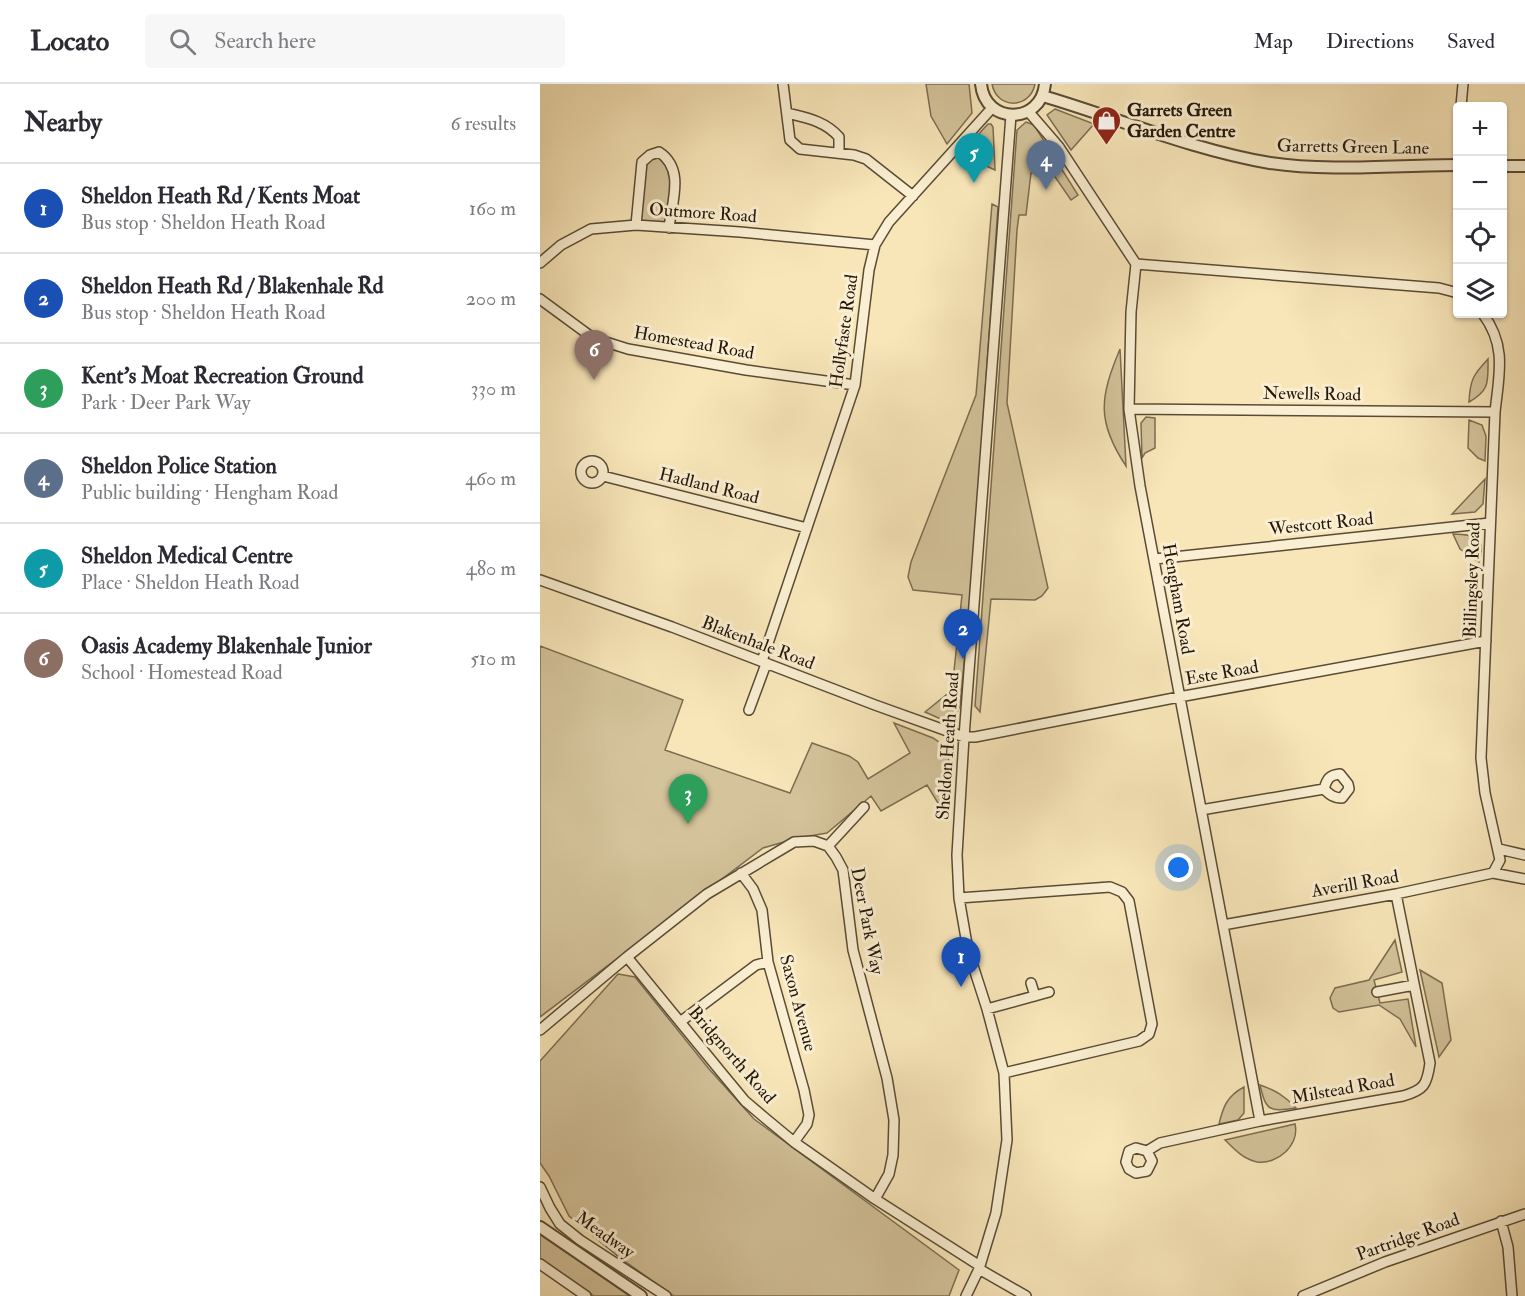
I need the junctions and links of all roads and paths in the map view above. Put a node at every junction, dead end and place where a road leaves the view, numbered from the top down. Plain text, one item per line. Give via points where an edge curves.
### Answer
1 (783, 84) edge
2 (981, 84) edge
3 (1045, 84) edge
4 (1463, 84) edge
5 (1043, 96) junction
6 (1461, 102) edge
7 (992, 108) junction
8 (1028, 111) junction
9 (787, 113) junction
10 (1011, 115) junction
11 (839, 153) junction
12 (1453, 165) edge
13 (1507, 166) edge
14 (1525, 166) edge
15 (913, 196) junction
16 (636, 225) junction
17 (669, 228) junction
18 (875, 245) junction
19 (540, 263) edge
20 (1136, 264) junction
21 (1453, 292) edge
22 (540, 298) edge
23 (1486, 318) edge
24 (855, 385) junction
25 (1129, 409) junction
26 (1495, 412) junction
27 (603, 476) dead end
28 (1490, 523) junction
29 (807, 528) junction
30 (1155, 559) junction
31 (540, 580) edge
32 (1486, 641) junction
33 (764, 663) junction
34 (1179, 697) junction
35 (749, 710) dead end
36 (964, 737) junction
37 (1324, 789) dead end
38 (864, 807) dead end
39 (1201, 810) junction
40 (828, 846) junction
41 (1499, 849) junction
42 (1525, 855) edge
43 (741, 873) junction
44 (1493, 873) junction
45 (1525, 879) edge
46 (1396, 894) junction
47 (959, 898) junction
48 (1223, 925) junction
49 (627, 957) junction
50 (768, 962) junction
51 (1031, 983) dead end
52 (1414, 985) junction
53 (1049, 992) dead end
54 (1377, 992) dead end
55 (1035, 996) junction
56 (987, 1009) junction
57 (680, 1022) junction
58 (540, 1030) edge
59 (1004, 1072) junction
60 (1260, 1121) junction
61 (794, 1142) junction
62 (1147, 1151) dead end
63 (540, 1187) edge
64 (875, 1199) junction
65 (1525, 1214) edge
66 (1501, 1221) junction
67 (540, 1227) edge
68 (540, 1264) edge
69 (979, 1268) junction
70 (586, 1296) edge
71 (641, 1296) edge
72 (666, 1296) edge
73 (966, 1296) edge
74 (1026, 1296) edge
75 (1303, 1296) edge
76 (1512, 1296) edge

1 - 9 street
2 - 7 street
3 - 5 street
4 - 6 street
5 - 8 street
5 - 12 street, Garretts Green Lane via 1210,149 1271,163
7 - 10 street
7 - 15 street, Hollyfaste Road
8 - 10 street
8 - 20 street via 1059,147
9 - 11 street via 831,128 839,137
9 - 11 street via 790,140 800,149
10 - 36 street, Sheldon Heath Road
11 - 15 street via 866,159
13 - 14 street
15 - 18 street, Hollyfaste Road via 889,222
16 - 17 street, Outmore Road
16 - 17 street via 642,162 659,152 669,159 675,172
16 - 19 street, Outmore Road via 591,229 561,245
17 - 18 street, Outmore Road
18 - 24 street, Hollyfaste Road
20 - 21 street
20 - 25 street, Hengham Road
22 - 24 street, Homestead Road via 593,338 628,349
23 - 26 street, Billingsley Road via 1498,343 1500,362
24 - 29 street, Hollyfaste Road
25 - 26 street, Newells Road
25 - 30 street, Hengham Road
26 - 28 street, Billingsley Road
27 - 29 street, Hadland Road
28 - 30 street, Westcott Road
28 - 32 street, Billingsley Road
29 - 33 street, Hollyfaste Road
30 - 34 street, Hengham Road
31 - 33 street, Blakenhale Road
32 - 34 street, Este Road
32 - 41 street, Billingsley Road via 1481,758
33 - 35 street, Hollyfaste Road
33 - 36 street, Blakenhale Road
34 - 36 street, Este Road
34 - 39 street, Hengham Road
36 - 47 street, Sheldon Heath Road via 957,855
37 - 39 street
38 - 40 street
39 - 48 street, Hengham Road
40 - 43 street via 814,841 794,842
40 - 64 street, Deer Park Way via 843,870 853,950 894,1119 890,1174
41 - 42 street
41 - 44 street via 1500,860
43 - 49 street via 707,894
43 - 50 street, Saxon Avenue via 762,910
44 - 45 street, Averill Road
44 - 46 street, Averill Road
46 - 48 street, Averill Road
46 - 52 street, Milstead Road
47 - 56 street, Sheldon Heath Road via 968,950
47 - 59 street via 1110,887 1122,892 1129,901 1152,1024 1149,1034 1139,1041
48 - 60 street, Hengham Road
49 - 57 street, Bridgnorth Road
49 - 58 street
50 - 57 street via 756,965
50 - 61 street, Saxon Avenue via 809,1115
51 - 55 street
52 - 54 street
52 - 60 street, Milstead Road via 1430,1063 1424,1085 1403,1096
53 - 55 street
55 - 56 street
56 - 59 street, Sheldon Heath Road
57 - 61 street, Bridgnorth Road via 746,1101
59 - 69 street, Sheldon Heath Road via 1006,1140 1000,1195
60 - 62 street, Milstead Road via 1173,1139
61 - 64 street, Bridgnorth Road
63 - 72 street, Meadway via 560,1224
64 - 69 street, Bridgnorth Road
65 - 66 street, Partridge Road
66 - 75 street, Partridge Road
66 - 76 street via 1508,1247
67 - 71 street, Meadway
68 - 70 street
69 - 73 street, Sheldon Heath Road
69 - 74 street, Bridgnorth Road

